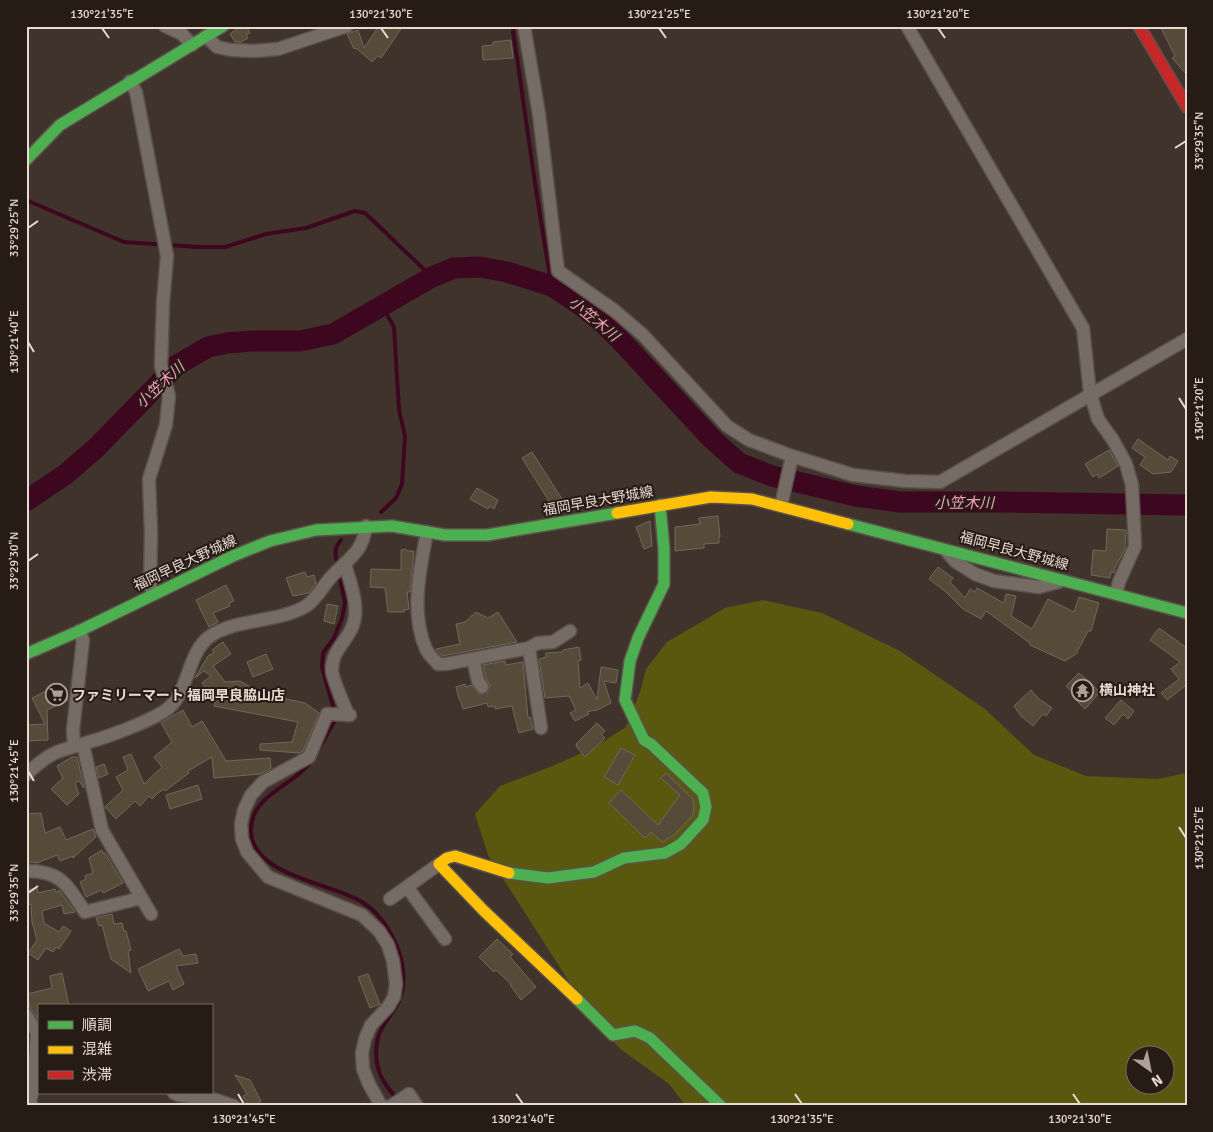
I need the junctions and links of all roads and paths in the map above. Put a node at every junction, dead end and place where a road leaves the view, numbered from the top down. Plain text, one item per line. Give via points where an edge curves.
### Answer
1 (165, 26) edge
2 (223, 26) edge
3 (347, 26) edge
4 (524, 26) edge
5 (907, 26) edge
6 (1139, 26) edge
7 (206, 36) junction
8 (192, 45) junction
9 (130, 82) junction
10 (1187, 107) edge
11 (26, 160) edge
12 (1187, 339) edge
13 (1090, 393) junction
14 (792, 456) junction
15 (660, 505) junction
16 (780, 506) junction
17 (366, 526) junction
18 (427, 532) junction
19 (944, 548) junction
20 (345, 564) junction
21 (1066, 580) junction
22 (154, 594) junction
23 (1116, 594) junction
24 (1187, 613) edge
25 (79, 631) junction
26 (570, 631) dead end
27 (529, 648) junction
28 (26, 654) edge
29 (473, 659) junction
30 (482, 687) dead end
31 (541, 728) dead end
32 (78, 745) junction
33 (26, 775) edge
34 (439, 864) junction
35 (26, 871) edge
36 (407, 887) junction
37 (141, 898) junction
38 (390, 899) dead end
39 (151, 914) dead end
40 (445, 939) dead end
41 (26, 1015) edge
42 (38, 1033) edge
43 (176, 1094) edge
44 (32, 1106) edge
45 (234, 1106) edge
46 (383, 1106) edge
47 (391, 1106) edge
48 (417, 1106) edge
49 (721, 1106) edge

1 - 8 street via 182,34
2 - 7 main road
3 - 7 street via 278,49 255,52 217,47
4 - 14 street via 539,114 558,271 643,335 727,426 749,440
5 - 13 street via 1083,328
6 - 10 main road
7 - 8 main road
8 - 9 main road
9 - 11 main road via 60,125
9 - 22 street via 136,92 167,256 161,366 169,396 166,425 149,479 150,586
12 - 13 street
13 - 14 street via 940,482 853,474
13 - 23 street via 1098,420 1126,464 1132,485 1135,546
14 - 16 street
15 - 16 main road, 福岡早良大野城線 via 712,497 752,499
15 - 18 main road, 福岡早良大野城線 via 487,535
15 - 34 main road via 664,584 635,646 625,700 644,740 703,793 706,807 703,820 681,844 664,853 624,858 594,872 548,878 512,874 456,856
16 - 19 main road, 福岡早良大野城線
17 - 18 main road, 福岡早良大野城線 via 392,526
17 - 20 street via 364,540
17 - 22 main road, 福岡早良大野城線 via 316,530 270,541
18 - 29 street via 420,567 420,633 427,651 438,664
19 - 21 main road, 福岡早良大野城線
19 - 21 street via 956,562 994,581 1039,587
20 - 32 street via 305,606 220,630 210,636 200,646 176,701 163,712
20 - 46 street via 355,605 355,619 336,652 332,672 347,715 327,714 309,757 263,782 244,810 242,839 247,852 268,877 362,915 379,931 388,946 396,984 394,997 371,1025 362,1053 363,1069
21 - 23 main road, 福岡早良大野城線
22 - 25 main road, 福岡早良大野城線
23 - 24 main road, 福岡早良大野城線
25 - 28 main road, 福岡早良大野城線
25 - 32 street via 83,640 73,730
26 - 27 street via 553,642 538,643
27 - 29 street
27 - 31 street
29 - 30 street
32 - 33 street via 56,752
32 - 37 street via 102,830
34 - 36 street
34 - 49 main road via 613,1035 635,1031 650,1038
35 - 37 street via 56,875 86,912
36 - 38 street
36 - 40 street
37 - 39 street
41 - 42 street
42 - 44 street
43 - 45 street
47 - 48 street via 408,1094

